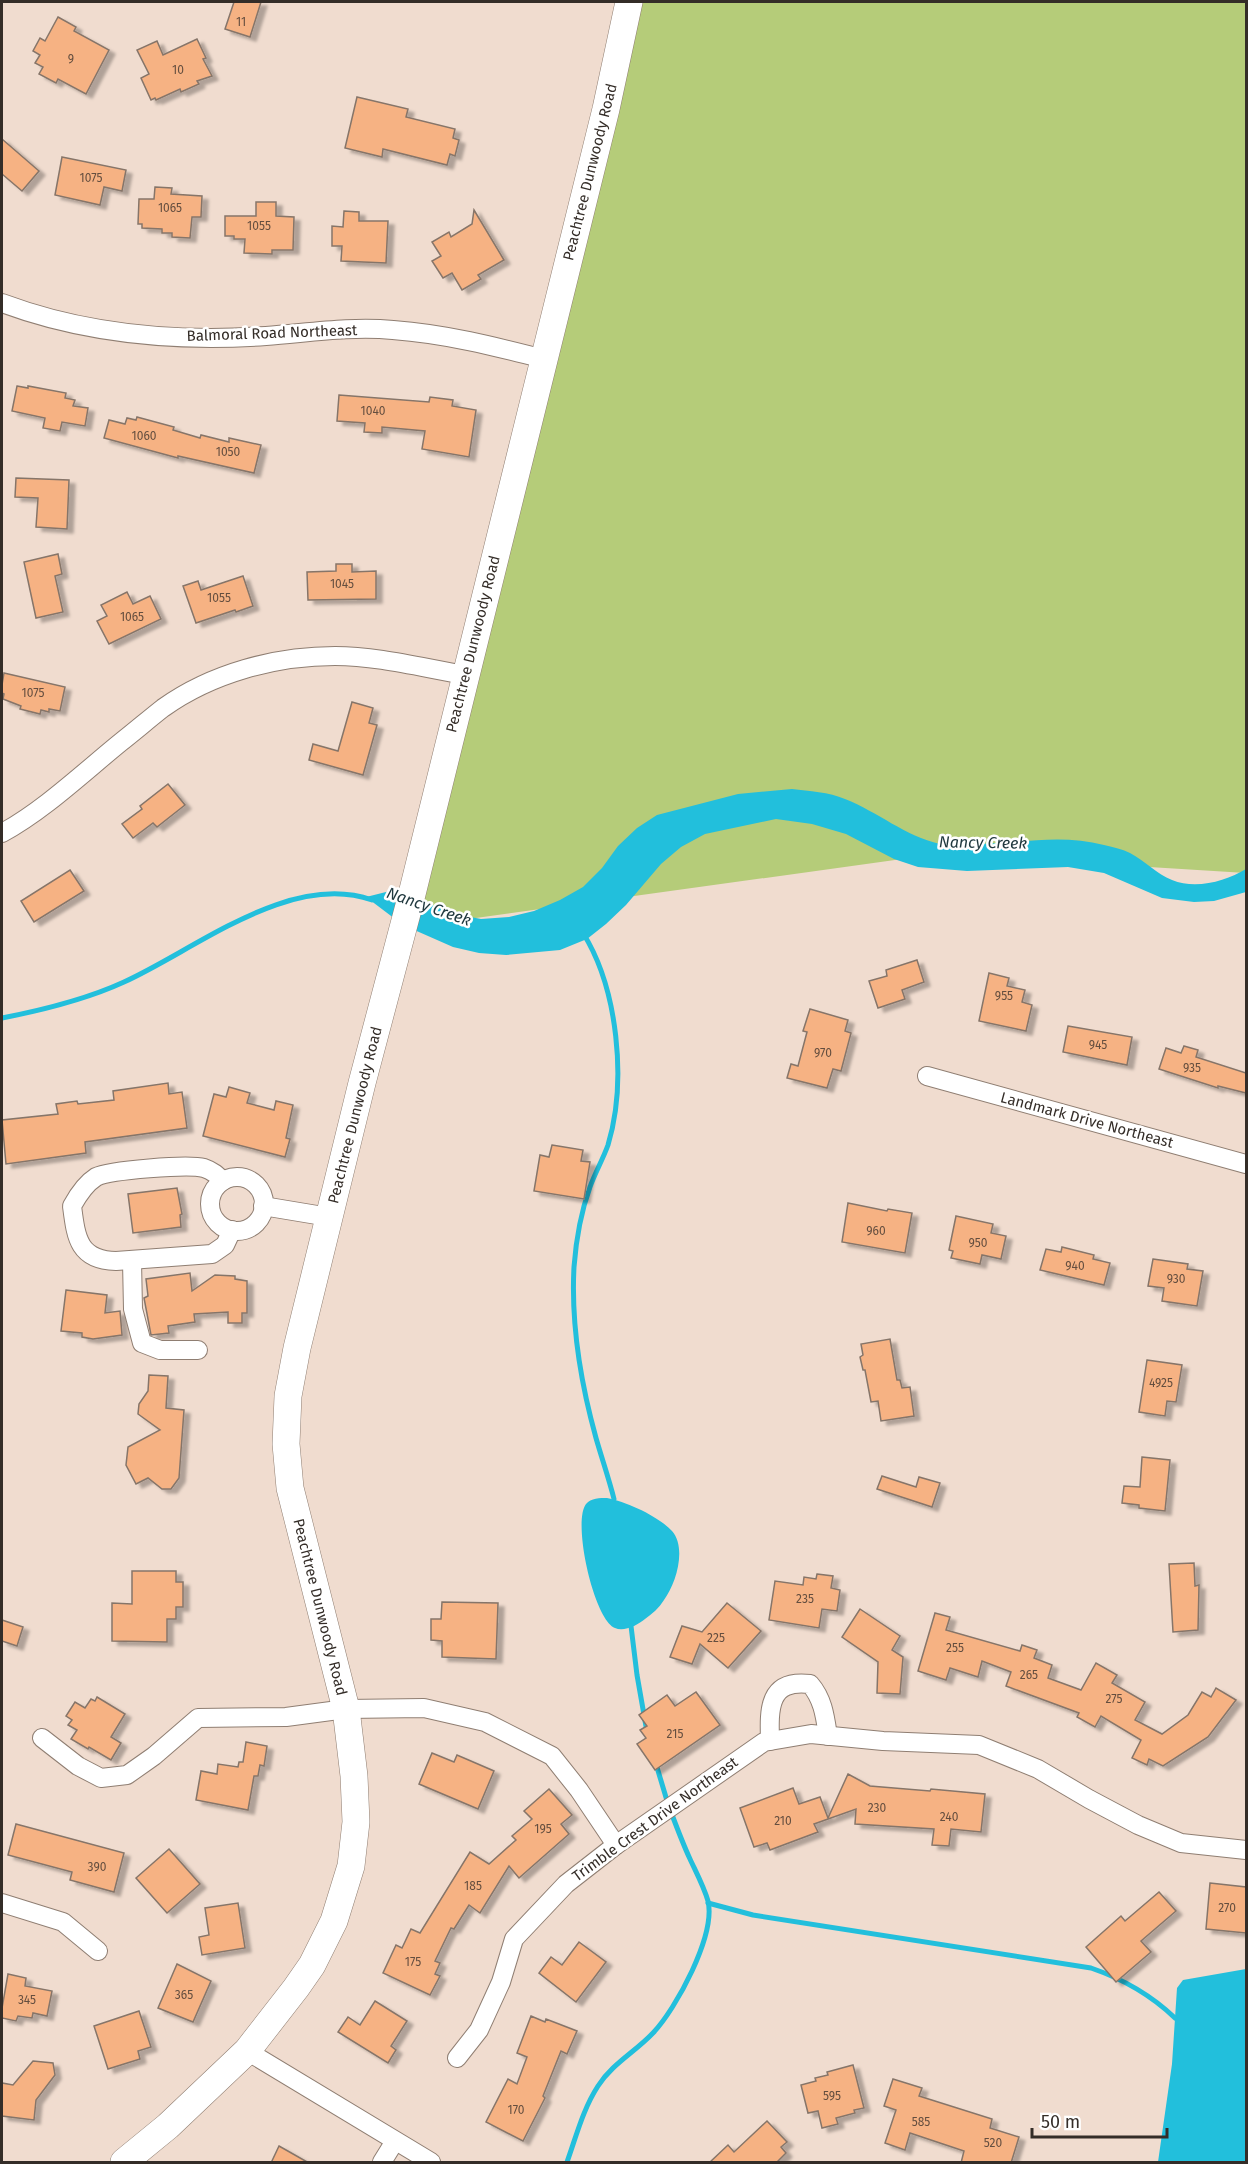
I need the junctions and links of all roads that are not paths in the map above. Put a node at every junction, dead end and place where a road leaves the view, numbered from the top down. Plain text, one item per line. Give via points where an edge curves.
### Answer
1 (624, 2) edge
2 (2, 303) edge
3 (544, 359) junction
4 (465, 675) junction
5 (3, 828) edge
6 (927, 1076) dead end
7 (1246, 1164) edge
8 (223, 1181) junction
9 (263, 1206) junction
10 (329, 1217) junction
11 (232, 1230) junction
12 (132, 1260) junction
13 (198, 1350) dead end
14 (346, 1709) junction
15 (828, 1736) junction
16 (42, 1738) dead end
17 (770, 1741) junction
18 (616, 1845) junction
19 (1246, 1850) edge
20 (2, 1903) edge
21 (99, 1951) dead end
22 (247, 2051) junction
23 (457, 2058) dead end
24 (395, 2141) junction
25 (124, 2163) edge
26 (382, 2163) edge
27 (431, 2163) edge

1 - 3 main road, Peachtree Dunwoody Road via 606,109
2 - 3 street, Balmoral Road Northeast via 62,321 139,334 226,338 328,329 392,330 469,339
3 - 4 main road, Peachtree Dunwoody Road
4 - 5 street via 335,656 285,660 236,671 165,707 39,808
4 - 10 main road, Peachtree Dunwoody Road
6 - 7 street, Landmark Drive Northeast
8 - 9 street via 234,1177 255,1184
8 - 11 street via 212,1194 210,1207 219,1224
8 - 12 street via 215,1172 183,1166 113,1172 88,1183 72,1206 80,1244 101,1261
9 - 10 street
9 - 11 street via 253,1225
10 - 14 main road, Peachtree Dunwoody Road via 295,1357 286,1444 290,1488
11 - 12 street via 225,1245 212,1254
12 - 13 street via 134,1310 142,1344 160,1350
14 - 16 street via 286,1717 198,1718 127,1774 101,1778
14 - 18 street via 424,1708 485,1722 552,1756
14 - 22 main road, Peachtree Dunwoody Road via 356,1822 351,1866 334,1921 312,1965
15 - 17 street, Trimble Crest Drive Northeast via 812,1734
15 - 17 street via 817,1692 810,1684 797,1682 778,1691 769,1708
15 - 19 street, Trimble Crest Drive Northeast via 979,1745 1038,1768 1138,1825 1180,1843
17 - 18 street, Trimble Crest Drive Northeast via 754,1748
18 - 23 street, Trimble Crest Drive Northeast via 566,1884 514,1939 501,1982 479,2030
20 - 21 street via 63,1922
22 - 24 street
22 - 25 main road, Peachtree Dunwoody Road
24 - 26 street
24 - 27 street

